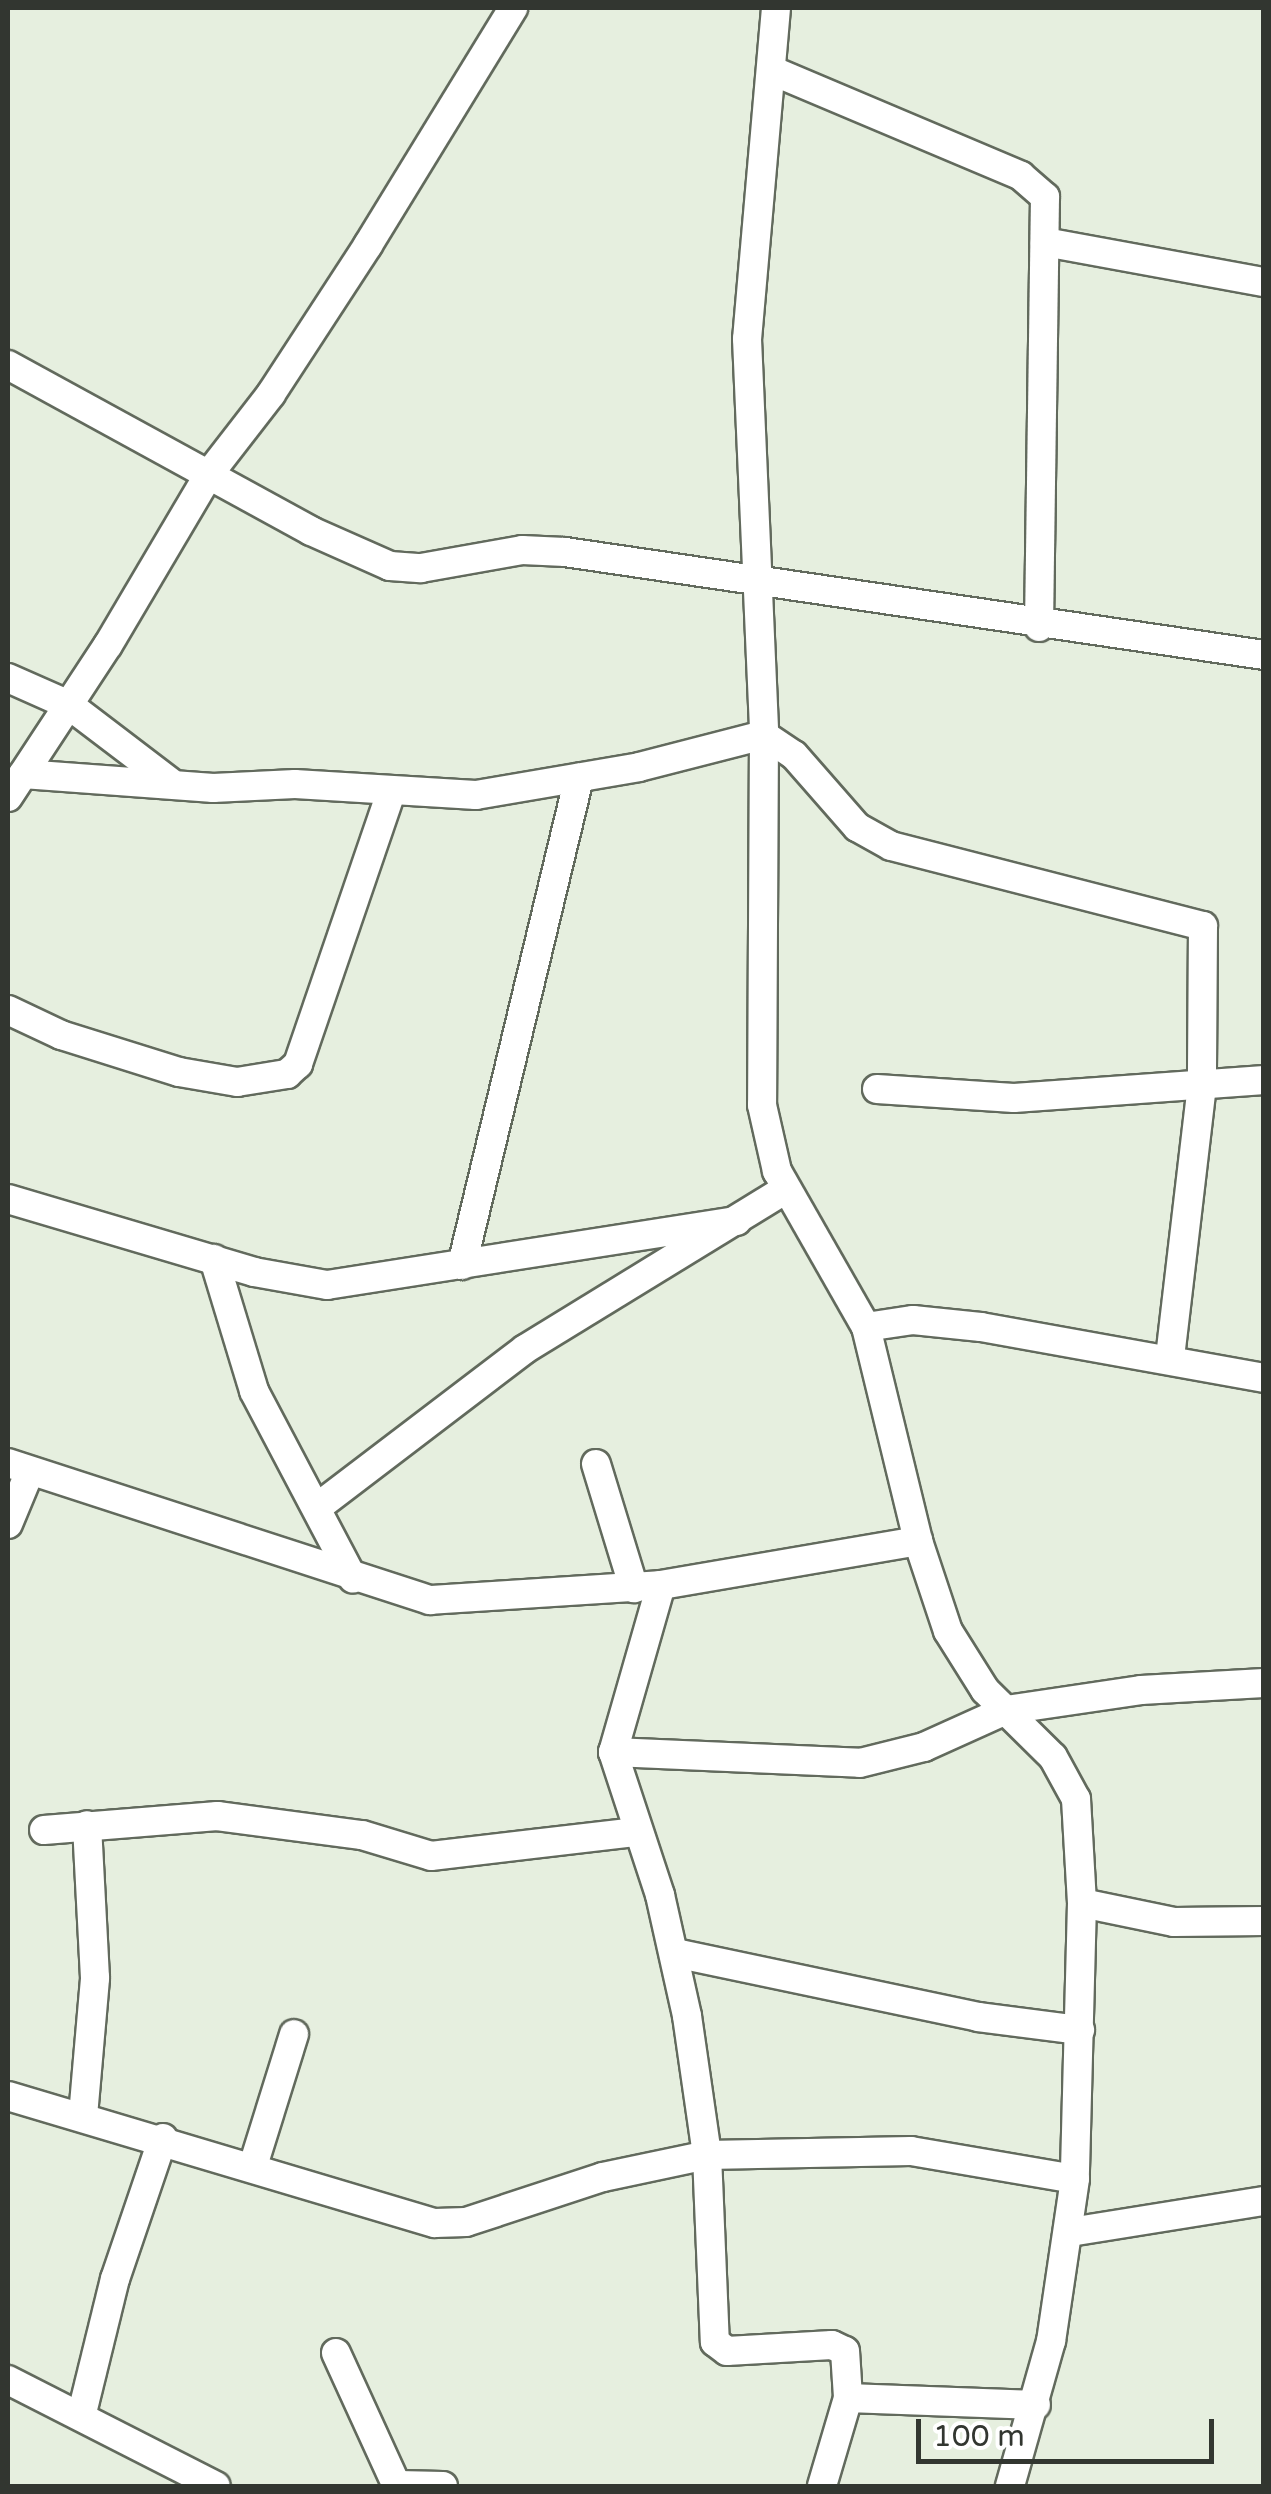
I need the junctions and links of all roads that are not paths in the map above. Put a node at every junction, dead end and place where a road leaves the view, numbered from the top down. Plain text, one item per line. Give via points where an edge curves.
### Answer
1 (514, 8) edge
2 (776, 8) edge
3 (773, 71) junction
4 (1045, 242) junction
5 (1264, 282) edge
6 (8, 365) edge
7 (208, 474) junction
8 (760, 583) junction
9 (1040, 627) junction
10 (1264, 656) edge
11 (8, 678) edge
12 (69, 705) junction
13 (764, 735) junction
14 (579, 778) junction
15 (15, 785) edge
16 (176, 785) junction
17 (390, 792) junction
18 (8, 1010) edge
19 (1264, 1080) edge
20 (1202, 1085) junction
21 (877, 1089) dead end
22 (786, 1190) junction
23 (8, 1199) edge
24 (736, 1221) junction
25 (214, 1259) junction
26 (462, 1265) junction
27 (866, 1327) junction
28 (1170, 1357) junction
29 (1264, 1378) edge
30 (596, 1464) dead end
31 (19, 1467) edge
32 (319, 1506) junction
33 (8, 1524) edge
34 (918, 1541) junction
35 (353, 1579) junction
36 (648, 1586) junction
37 (1264, 1684) edge
38 (1006, 1710) junction
39 (613, 1752) junction
40 (86, 1825) junction
41 (44, 1830) dead end
42 (636, 1832) junction
43 (1082, 1902) junction
44 (1264, 1922) edge
45 (675, 1953) junction
46 (1080, 2030) junction
47 (294, 2034) dead end
48 (8, 2096) edge
49 (83, 2116) junction
50 (162, 2138) junction
51 (707, 2155) junction
52 (253, 2166) junction
53 (1075, 2178) junction
54 (1264, 2201) edge
55 (1070, 2232) junction
56 (336, 2353) dead end
57 (8, 2380) edge
58 (848, 2398) junction
59 (1036, 2405) junction
60 (82, 2413) junction
61 (216, 2486) edge
62 (397, 2486) edge
63 (443, 2486) edge
64 (822, 2486) edge
65 (1010, 2486) edge

1 - 7 street via 271,394
2 - 3 street
3 - 4 street via 1036,185 1045,197
3 - 8 street via 747,339
4 - 5 street
4 - 9 street
6 - 7 street
7 - 8 street via 390,566 421,568 522,550
7 - 12 street
8 - 9 street
8 - 13 street
9 - 10 street
11 - 12 street
12 - 15 street
12 - 16 street
13 - 14 street
13 - 20 street via 794,755 857,827 891,846 1203,926
13 - 22 street via 761,1078
14 - 17 street via 476,795
14 - 26 street
15 - 16 street
16 - 17 street
17 - 18 street via 298,1064 287,1074 237,1082 179,1072 61,1035
19 - 20 street
20 - 21 street via 1014,1098
20 - 28 street
22 - 24 street
22 - 27 street
23 - 25 street
24 - 26 street
24 - 32 street via 526,1348
25 - 26 street via 327,1286
25 - 32 street via 254,1391
27 - 28 street via 913,1320
27 - 34 street
28 - 29 street
30 - 36 street
31 - 33 street
31 - 35 street
32 - 35 street
34 - 36 street
34 - 38 street via 948,1631 985,1690
35 - 36 street via 405,1596 458,1602
36 - 39 street
37 - 38 street via 1141,1690
38 - 39 street via 924,1747 860,1764
38 - 43 street via 1053,1757 1071,1787
39 - 42 street
40 - 41 street
40 - 42 street via 217,1816 362,1835 431,1856
40 - 49 street via 95,1978
42 - 45 street
43 - 44 street via 1174,1922
43 - 46 street
45 - 46 street via 978,2017
45 - 51 street
46 - 53 street
47 - 52 street
48 - 49 street
49 - 50 street
50 - 52 street
50 - 60 street via 115,2279
51 - 52 street via 603,2177 466,2222 401,2217
51 - 53 street via 911,2152
51 - 58 street via 715,2342 728,2351 841,2346
53 - 55 street
54 - 55 street
55 - 59 street
56 - 62 street
57 - 60 street
58 - 59 street
58 - 64 street
59 - 65 street
60 - 61 street
62 - 63 street

